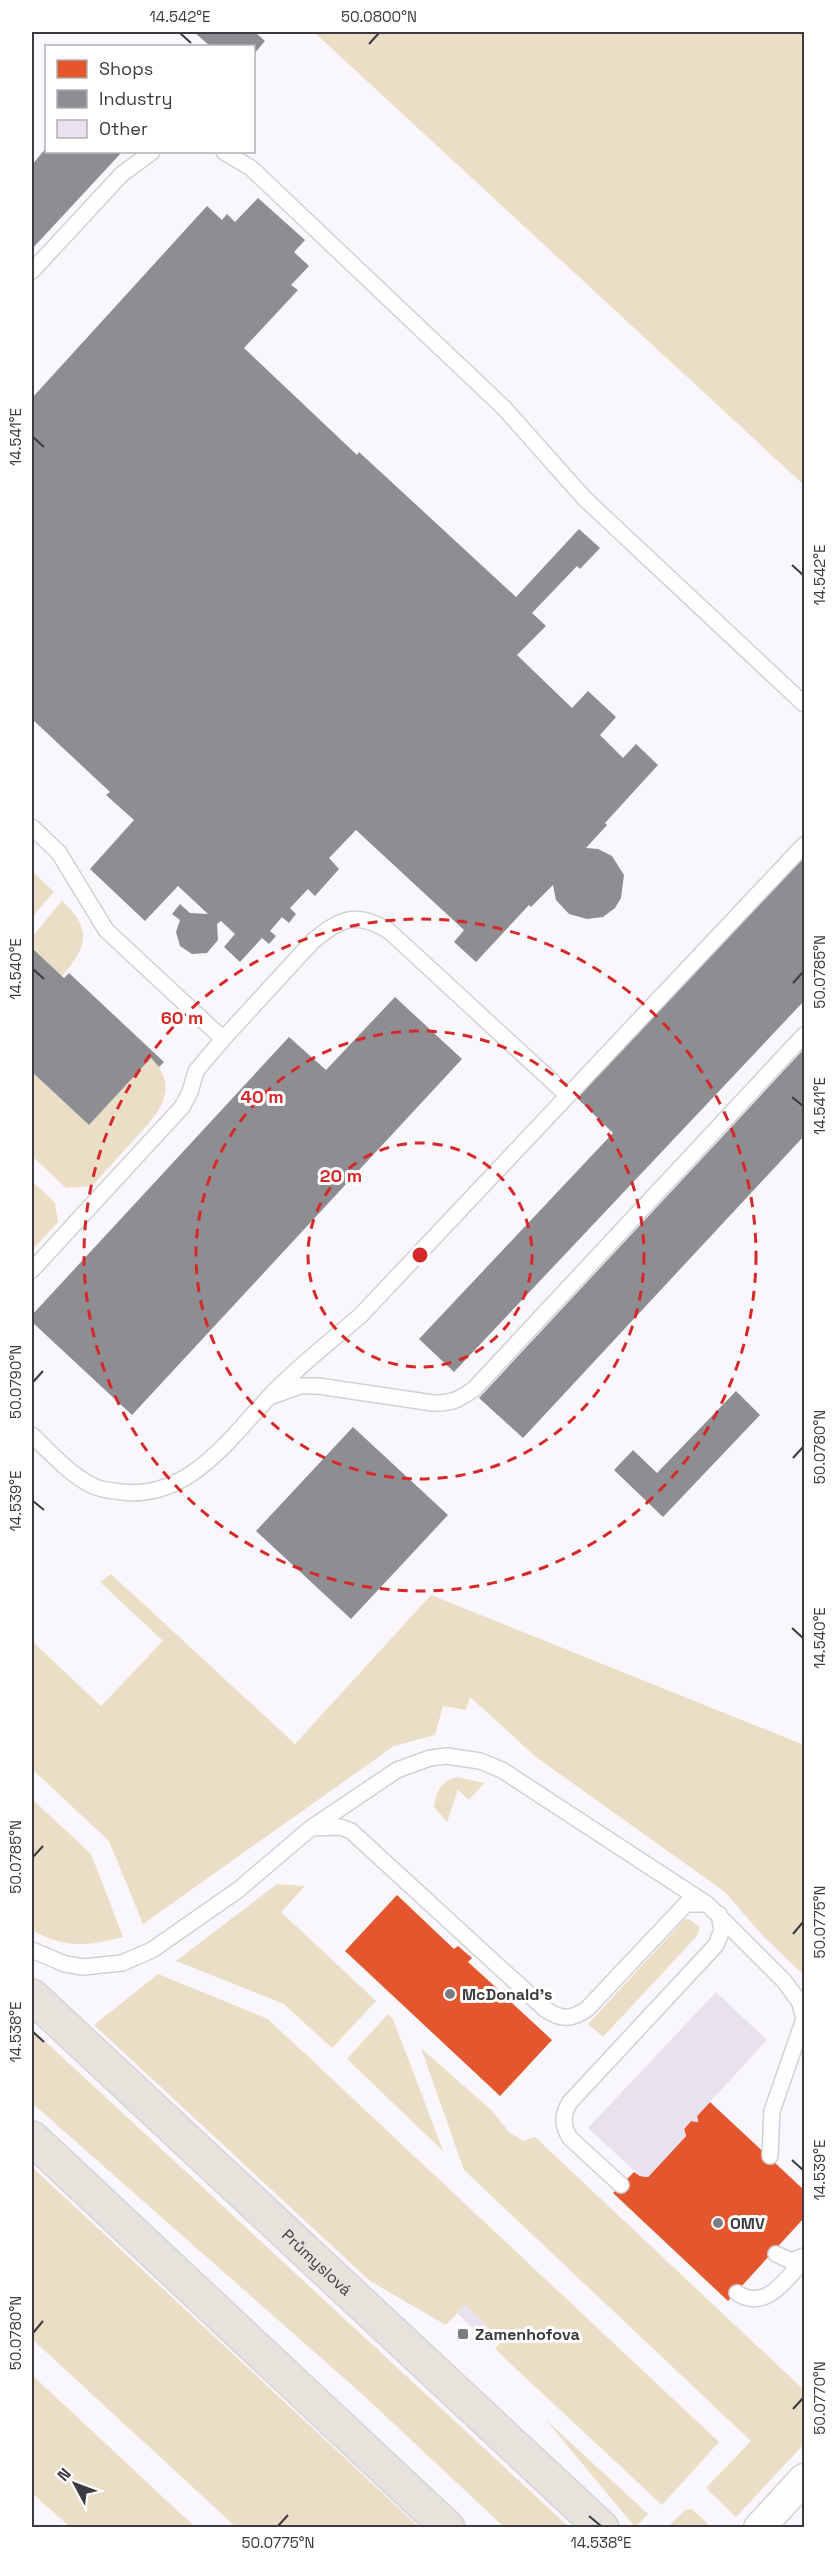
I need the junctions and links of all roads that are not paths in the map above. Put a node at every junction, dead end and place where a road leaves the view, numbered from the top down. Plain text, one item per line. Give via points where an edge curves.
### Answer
1 (151, 153) edge
2 (226, 153) edge
3 (32, 271) edge
4 (804, 704) edge
5 (32, 827) edge
6 (804, 845) edge
7 (804, 1035) edge
8 (224, 1039) junction
9 (567, 1095) junction
10 (32, 1270) edge
11 (267, 1399) junction
12 (32, 1435) edge
13 (311, 1828) junction
14 (707, 1904) junction
15 (719, 1914) junction
16 (32, 1950) edge
17 (32, 1996) edge
18 (801, 2003) edge
19 (32, 2138) edge
20 (770, 2156) dead end
21 (621, 2185) dead end
22 (776, 2254) dead end
23 (804, 2258) edge
24 (737, 2293) dead end
25 (804, 2479) edge
26 (448, 2528) edge
27 (602, 2528) edge
28 (759, 2528) edge

1 - 3 lane via 122,174
2 - 4 lane via 251,168 504,408 585,499
5 - 8 lane via 59,853 106,930
6 - 9 lane
7 - 11 lane via 460,1400 433,1403 318,1386 300,1386
8 - 9 lane via 314,941 330,927 345,920 361,919 388,931
8 - 10 lane via 196,1071 182,1107
9 - 11 lane via 361,1315
11 - 12 lane via 196,1472 154,1491 133,1493 93,1486 76,1476
13 - 14 lane via 414,1762 447,1756 480,1761 502,1770
13 - 14 lane via 351,1830 545,2009 567,2019 587,2009 686,1904
13 - 16 lane via 238,1890 141,1956 122,1963 83,1967 64,1964
14 - 15 lane
15 - 18 lane
15 - 21 lane via 722,1930 716,1945 565,2111 565,2130 570,2138
17 - 27 main road, Průmyslová
18 - 20 lane via 804,2019 772,2111
19 - 26 main road
22 - 23 lane via 791,2261
23 - 24 lane via 763,2299 754,2301
25 - 28 street

